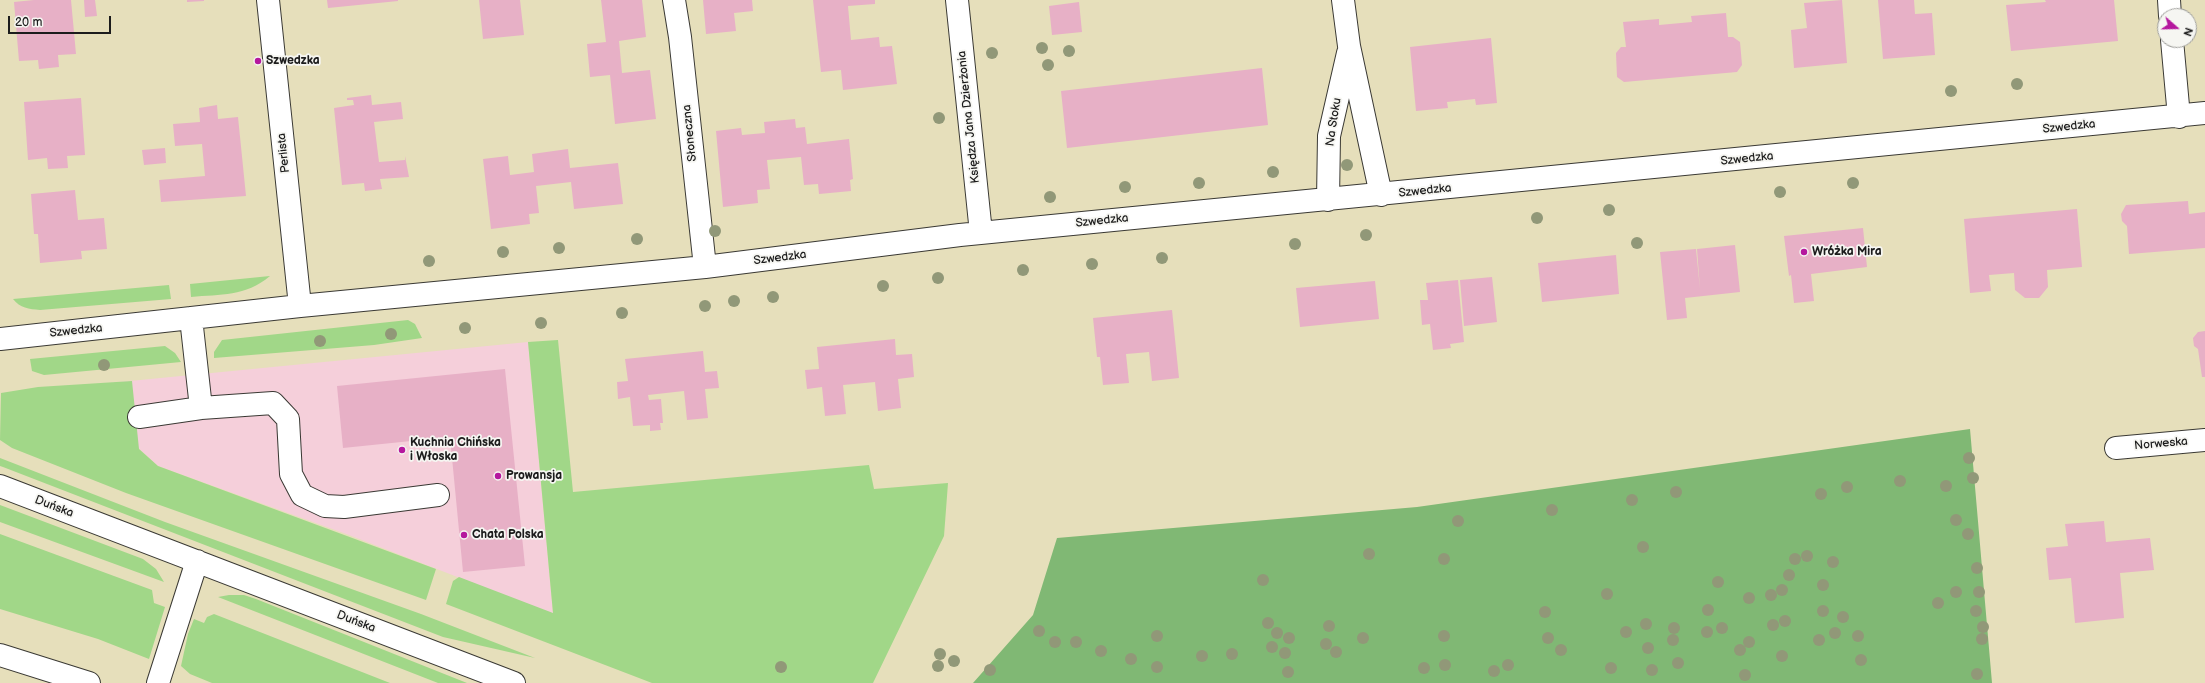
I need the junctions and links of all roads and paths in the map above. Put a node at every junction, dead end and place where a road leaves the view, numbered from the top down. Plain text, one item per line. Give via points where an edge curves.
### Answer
1 (268, 0) edge
2 (674, 0) edge
3 (956, 0) edge
4 (1343, 0) edge
5 (1349, 46) junction
6 (2173, 48) edge
7 (2205, 113) edge
8 (2179, 117) junction
9 (1381, 195) junction
10 (1328, 200) junction
11 (981, 233) junction
12 (705, 267) junction
13 (300, 306) junction
14 (191, 318) junction
15 (0, 339) edge
16 (201, 408) junction
17 (139, 417) dead end
18 (2205, 440) edge
19 (2116, 448) dead end
20 (0, 486) edge
21 (438, 494) dead end
22 (197, 561) junction
23 (0, 655) edge
24 (89, 683) edge
25 (158, 683) edge
26 (514, 683) edge

1 - 13 street, Perlista
2 - 12 street, Słoneczna
3 - 11 street, Księdza Jana Dzierżonia
4 - 5 street, Na Stoku
5 - 9 street, Na Stoku
5 - 10 street, Na Stoku via 1329,136
6 - 8 street
7 - 8 street, Szwedzka
8 - 9 street, Szwedzka
9 - 10 street, Szwedzka
10 - 11 street, Szwedzka
11 - 12 street, Szwedzka
12 - 13 street, Szwedzka
13 - 14 street, Szwedzka
14 - 15 street, Szwedzka
14 - 16 street
16 - 17 street
16 - 21 street via 273,403 288,419 291,474 302,496 325,506 344,507
18 - 19 street, Norweska
20 - 22 street, Duńska
22 - 25 street
22 - 26 street, Duńska
23 - 24 street

